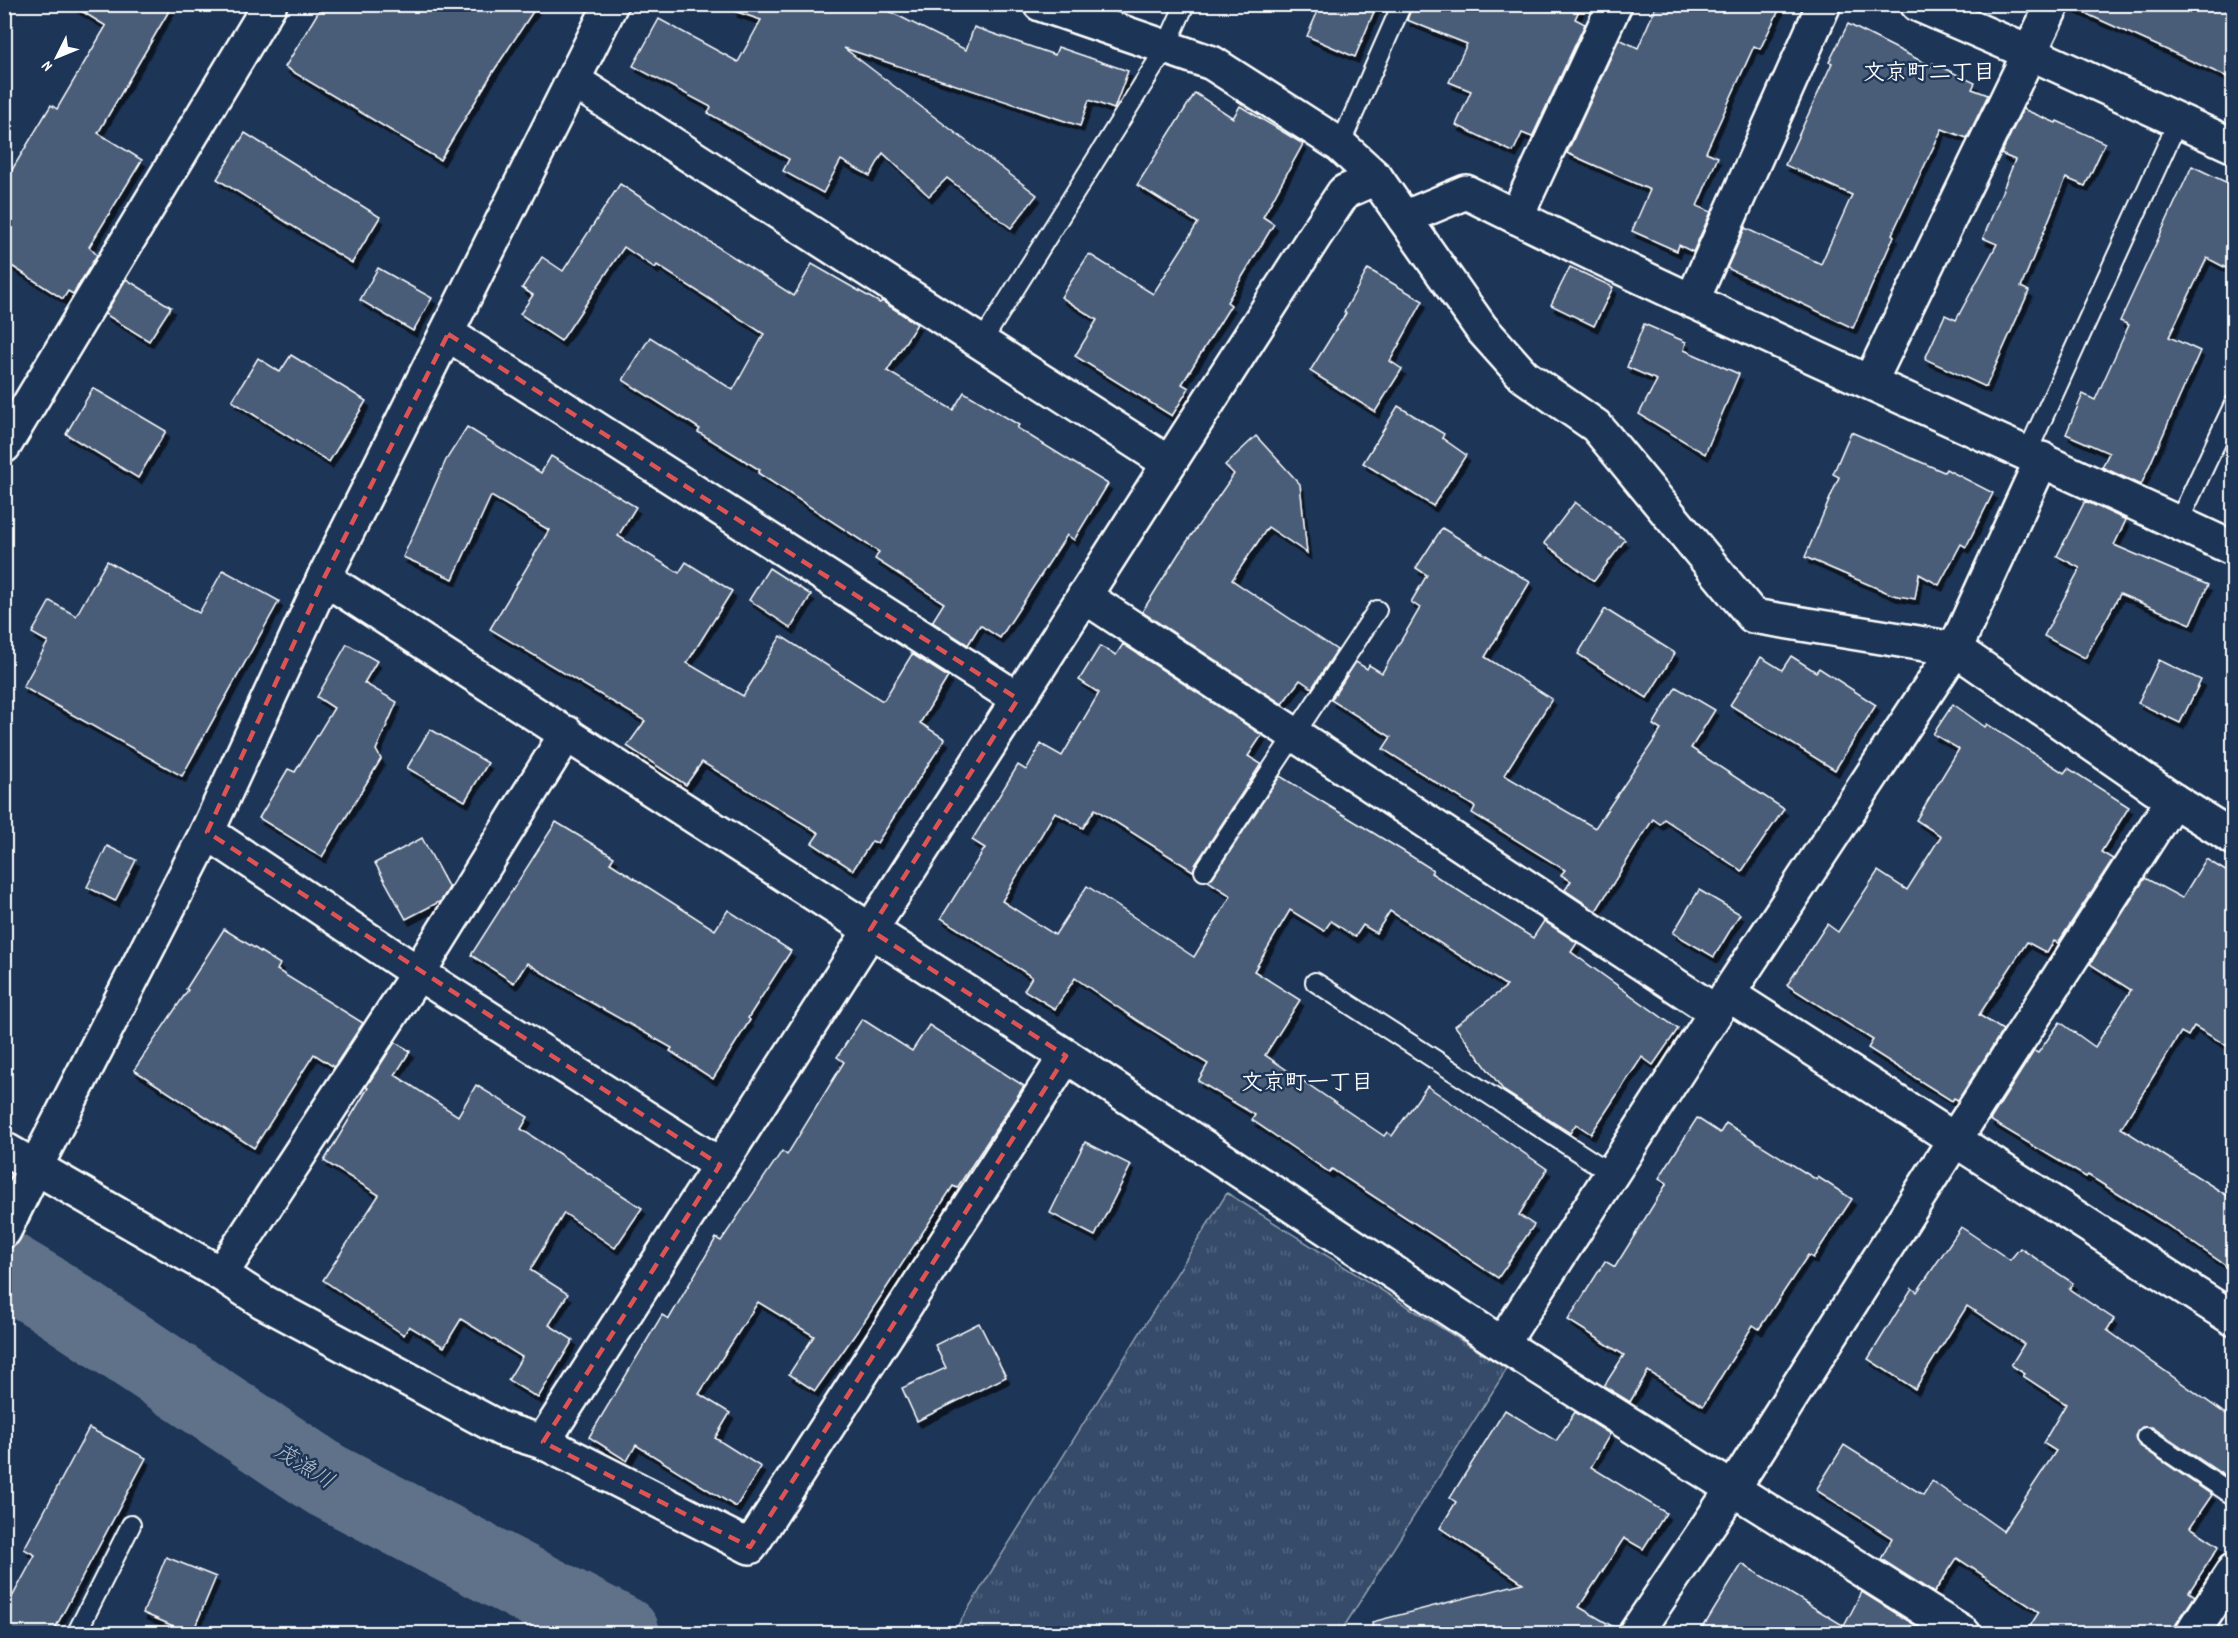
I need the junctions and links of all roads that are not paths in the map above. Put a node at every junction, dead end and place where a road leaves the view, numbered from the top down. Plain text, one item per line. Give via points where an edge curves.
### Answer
1 (270, 4) edge
2 (610, 4) edge
3 (1040, 4) edge
4 (1185, 4) edge
5 (1402, 4) edge
6 (1615, 4) edge
7 (1824, 4) edge
8 (1917, 4) edge
9 (2053, 4) edge
10 (1165, 49) junction
11 (2030, 53) junction
12 (574, 81) junction
13 (2178, 121) junction
14 (1340, 145) junction
15 (2234, 146) edge
16 (1376, 178) junction
17 (1516, 217) junction
18 (1404, 218) junction
19 (1692, 301) junction
20 (448, 334) junction
21 (981, 343) junction
22 (1870, 382) junction
23 (2234, 404) edge
24 (4, 446) edge
25 (2035, 456) junction
26 (1169, 463) junction
27 (2178, 523) junction
28 (2234, 549) edge
29 (324, 578) junction
30 (1084, 596) junction
31 (1377, 610) dead end
32 (1955, 649) junction
33 (1018, 699) junction
34 (567, 733) junction
35 (1294, 735) junction
36 (2173, 800) junction
37 (207, 832) junction
38 (2234, 838) edge
39 (1204, 871) dead end
40 (870, 930) junction
41 (417, 973) junction
42 (1315, 982) dead end
43 (1722, 1003) junction
44 (1066, 1056) junction
45 (1955, 1139) junction
46 (4, 1149) edge
47 (720, 1165) junction
48 (34, 1168) junction
49 (1612, 1174) junction
50 (9, 1222) edge
51 (221, 1274) junction
52 (2234, 1319) edge
53 (1503, 1344) junction
54 (2146, 1437) dead end
55 (543, 1442) junction
56 (1734, 1487) junction
57 (2234, 1496) edge
58 (131, 1525) dead end
59 (2234, 1570) edge
60 (76, 1634) edge
61 (1635, 1634) edge
62 (1964, 1634) edge
63 (2192, 1634) edge

1 - 24 street
2 - 12 street
3 - 10 street
4 - 10 lane
5 - 14 lane
6 - 17 street
7 - 19 street
8 - 11 street
9 - 11 street
10 - 14 street via 1212,63
10 - 21 lane
11 - 13 street
11 - 22 street
12 - 20 street
12 - 21 street
13 - 15 street
13 - 25 lane
14 - 16 street
16 - 18 street
16 - 26 street via 1344,192
17 - 18 street via 1466,192
17 - 19 street
18 - 32 street via 1481,328 1524,376 1596,426 1753,616
19 - 22 street
20 - 29 street
20 - 33 street
21 - 26 street
22 - 25 street
23 - 27 lane
25 - 27 street
25 - 32 street
26 - 30 street
27 - 28 street
29 - 34 street
29 - 37 street
30 - 33 street
30 - 35 street
31 - 35 lane
32 - 36 street
32 - 43 street
33 - 40 street
34 - 40 street
34 - 41 street
35 - 39 lane
35 - 43 street
36 - 38 street
36 - 45 street
37 - 41 street
37 - 48 street
40 - 44 street
40 - 47 street
41 - 47 street
41 - 51 street
42 - 49 lane
43 - 45 street
43 - 49 street
44 - 53 street
44 - 55 street via 750,1547
45 - 52 street
45 - 56 street
46 - 48 street
47 - 55 street
48 - 50 street
48 - 51 street
49 - 53 street
51 - 55 street via 262,1301 501,1428
53 - 56 street
54 - 57 lane
56 - 61 street
56 - 62 street
58 - 60 lane
59 - 63 street

